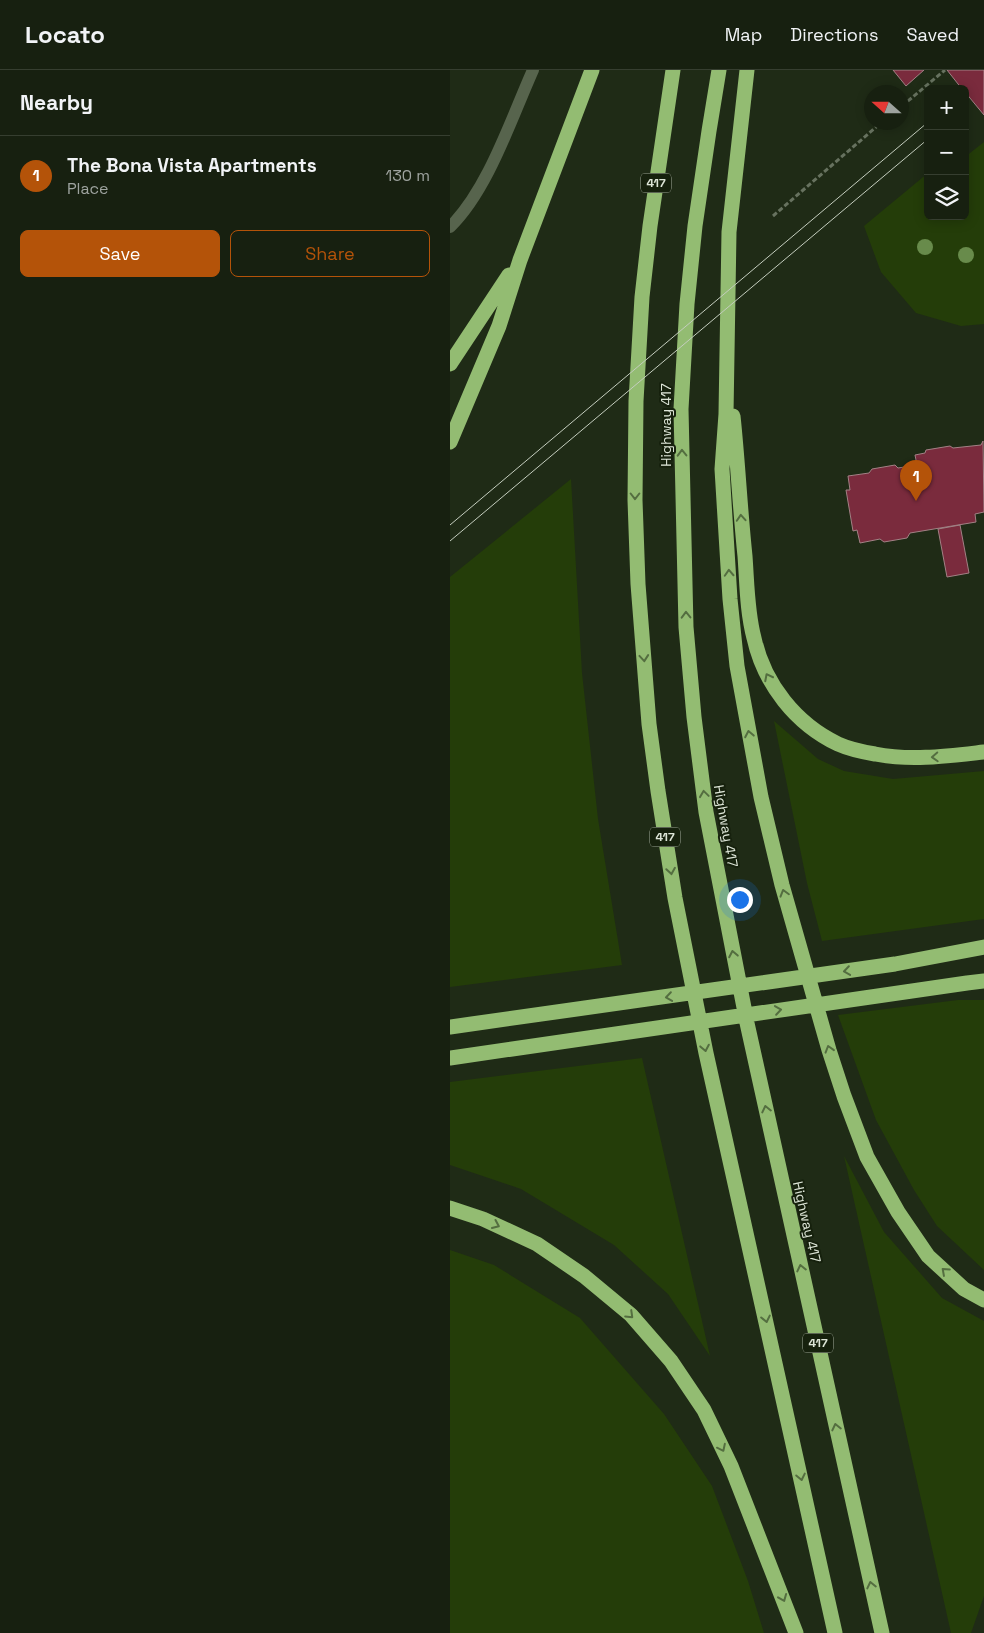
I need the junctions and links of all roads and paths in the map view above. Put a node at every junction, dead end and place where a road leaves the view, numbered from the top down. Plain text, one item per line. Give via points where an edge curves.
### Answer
1 (533, 70) edge
2 (592, 70) edge
3 (673, 70) edge
4 (720, 70) edge
5 (747, 70) edge
6 (945, 70) edge
7 (909, 100) edge
8 (873, 130) edge
9 (773, 216) dead end
10 (450, 227) edge
11 (520, 260) junction
12 (727, 345) junction
13 (450, 364) edge
14 (450, 442) edge
15 (984, 752) edge
16 (984, 947) edge
17 (984, 981) edge
18 (450, 1027) edge
19 (450, 1058) edge
20 (450, 1208) edge
21 (984, 1300) edge
22 (796, 1633) edge
23 (835, 1633) edge
24 (882, 1633) edge

1 - 10 street via 487,175
2 - 11 highway
3 -> 23 highway, 417 via 642,297 636,401 638,584 650,724 675,898 706,1054
24 -> 4 highway, Highway 417 / 417 via 747,1023 706,812 694,718 686,627 681,409 692,256
5 - 12 highway via 729,232
6 - 7 path
8 - 9 path
11 - 13 highway
11 - 14 highway via 499,326
15 -> 12 highway via 903,757 849,748 808,725 773,686 754,639 750,614
21 -> 12 highway via 964,1289 928,1256 867,1157 829,1050 782,886 761,797 736,656 730,599 722,469
16 -> 18 highway via 895,964
19 -> 17 highway
20 -> 22 highway via 537,1244 584,1276 631,1315 671,1361 704,1410 731,1466

